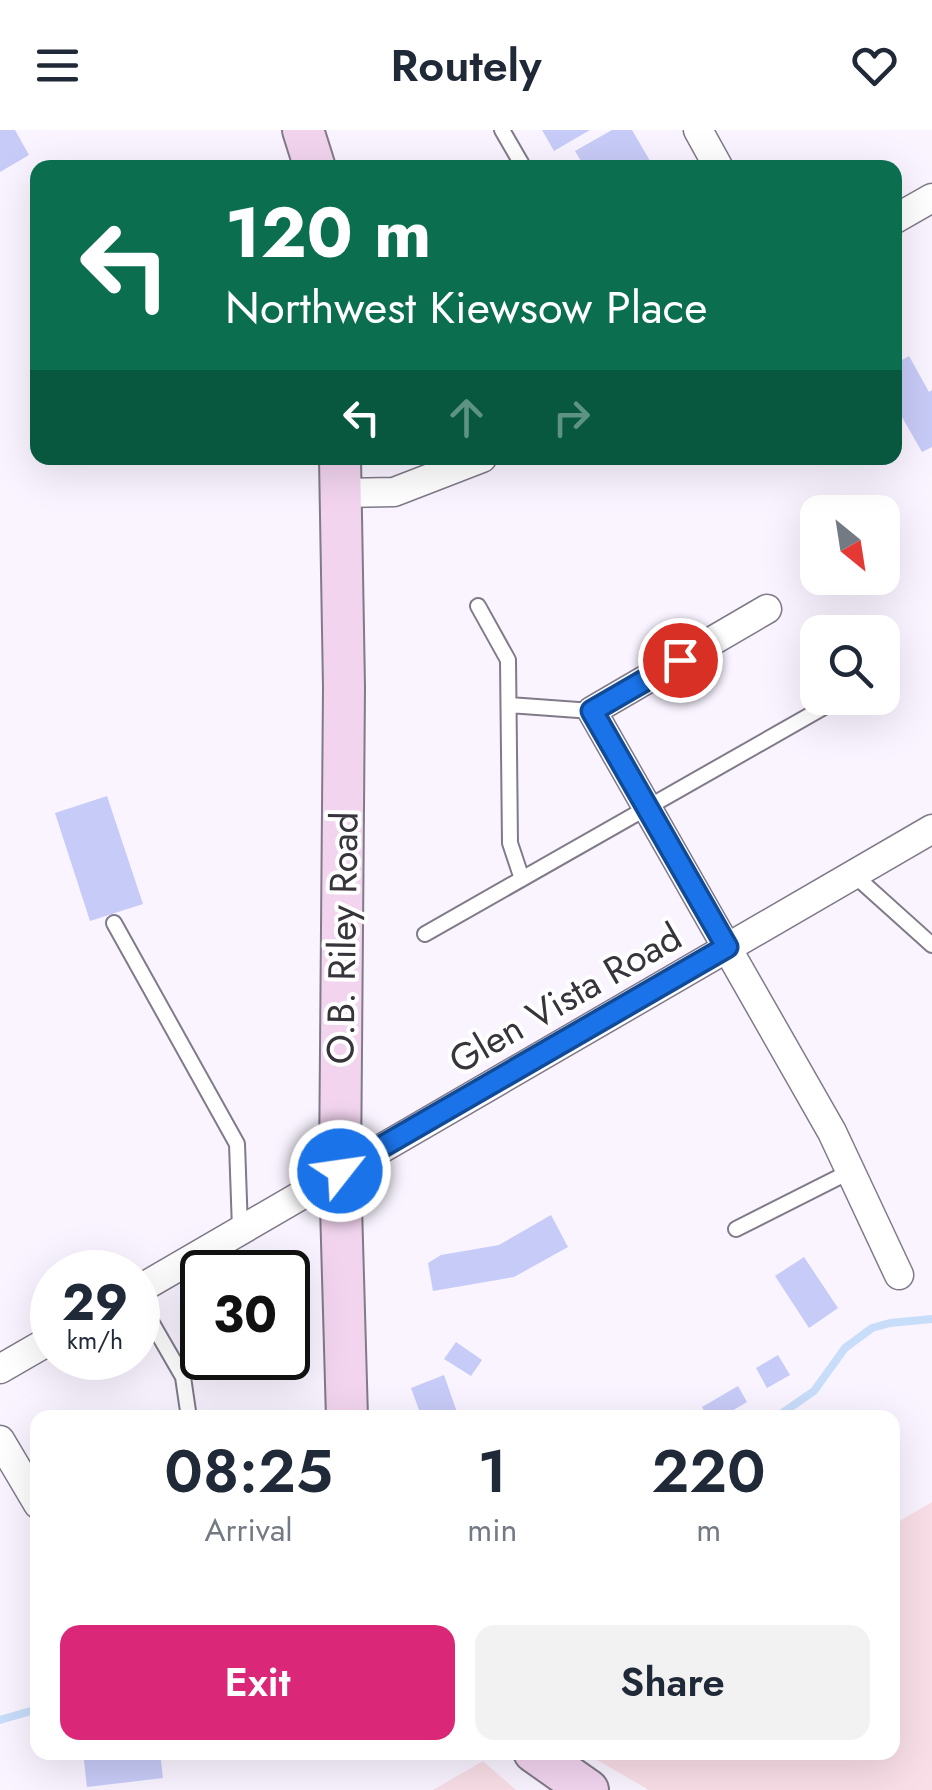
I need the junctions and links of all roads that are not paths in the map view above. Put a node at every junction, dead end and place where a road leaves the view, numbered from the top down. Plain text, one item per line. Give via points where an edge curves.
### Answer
1 (303, 130) edge
2 (502, 130) edge
3 (698, 130) edge
4 (312, 160) edge
5 (519, 160) edge
6 (715, 160) edge
7 (932, 198) edge
8 (902, 215) edge
9 (464, 465) edge
10 (341, 475) edge
11 (478, 606) dead end
12 (767, 608) dead end
13 (509, 705) junction
14 (592, 711) junction
15 (810, 715) edge
16 (647, 808) junction
17 (932, 829) edge
18 (853, 874) junction
19 (522, 879) junction
20 (114, 923) dead end
21 (425, 934) dead end
22 (932, 945) edge
23 (727, 947) junction
24 (851, 1170) junction
25 (340, 1171) junction
26 (240, 1229) junction
27 (736, 1229) dead end
28 (899, 1275) dead end
29 (160, 1277) edge
30 (160, 1336) edge
31 (30, 1352) edge
32 (0, 1369) edge
33 (188, 1410) edge
34 (348, 1410) edge
35 (0, 1440) edge
36 (30, 1491) edge
37 (545, 1760) edge
38 (588, 1790) edge

1 - 4 street
2 - 5 lane
3 - 6 street
7 - 8 street
9 - 10 street via 394,492
10 - 25 street, O.B. Riley Road
11 - 13 lane via 508,660
12 - 14 street
13 - 14 lane
13 - 19 lane via 510,842
14 - 16 street
15 - 16 lane
16 - 19 lane
16 - 23 street
17 - 18 street, Glen Vista Road
18 - 22 lane
18 - 23 street, Glen Vista Road
19 - 21 lane
20 - 26 lane via 236,1144
23 - 24 street
23 - 25 street, Glen Vista Road
24 - 27 lane
24 - 28 street
25 - 26 street, Glen Vista Road
25 - 34 street, O.B. Riley Road
26 - 29 street, Glen Vista Road
30 - 33 lane via 183,1376
31 - 32 street
35 - 36 street
37 - 38 street

